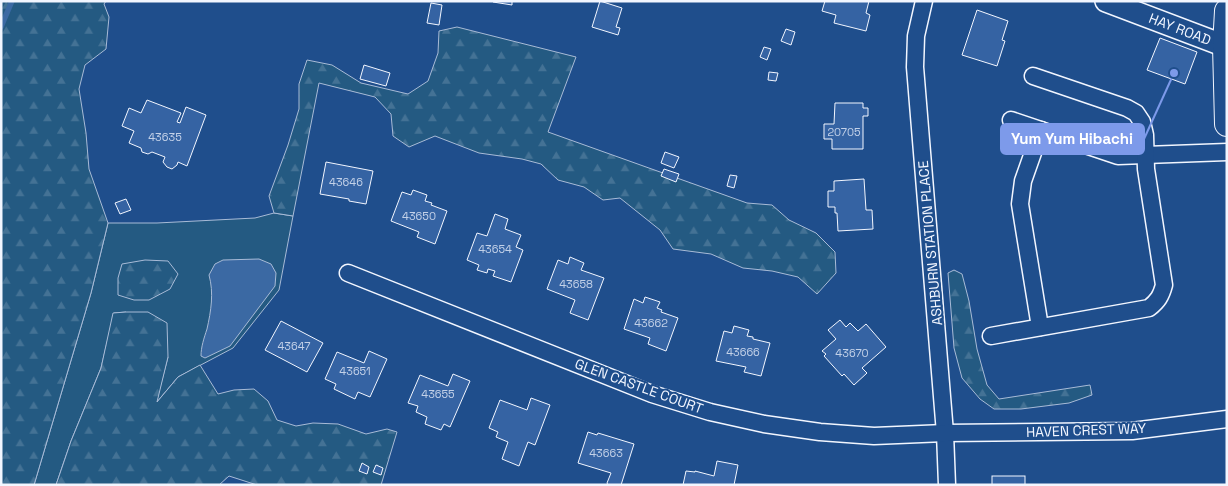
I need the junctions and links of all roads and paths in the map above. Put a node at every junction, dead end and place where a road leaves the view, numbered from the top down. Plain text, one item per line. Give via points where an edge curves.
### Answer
1 (924, 1) edge
2 (1106, 1) edge
3 (1227, 11) edge
4 (1225, 46) junction
5 (1033, 76) dead end
6 (1011, 120) dead end
7 (1227, 124) edge
8 (1041, 130) junction
9 (1227, 152) edge
10 (1146, 155) junction
11 (348, 272) dead end
12 (1040, 327) junction
13 (991, 336) dead end
14 (1227, 419) edge
15 (945, 433) junction
16 (947, 485) edge

1 - 15 street, ASHBURN STATION PLACE via 916,36 915,67
2 - 4 street, HAY ROAD
3 - 4 main road
4 - 7 main road
5 - 10 street via 1136,113 1142,122
6 - 8 street
8 - 10 street via 1118,156
8 - 12 street via 1020,204
9 - 10 street
10 - 12 street via 1164,285 1162,295 1149,308
11 - 15 street, GLEN CASTLE COURT via 652,394 710,412 820,432 874,436
12 - 13 street
14 - 15 street, HAVEN CREST WAY via 1132,431
15 - 16 street, ASHBURN STATION PLACE

